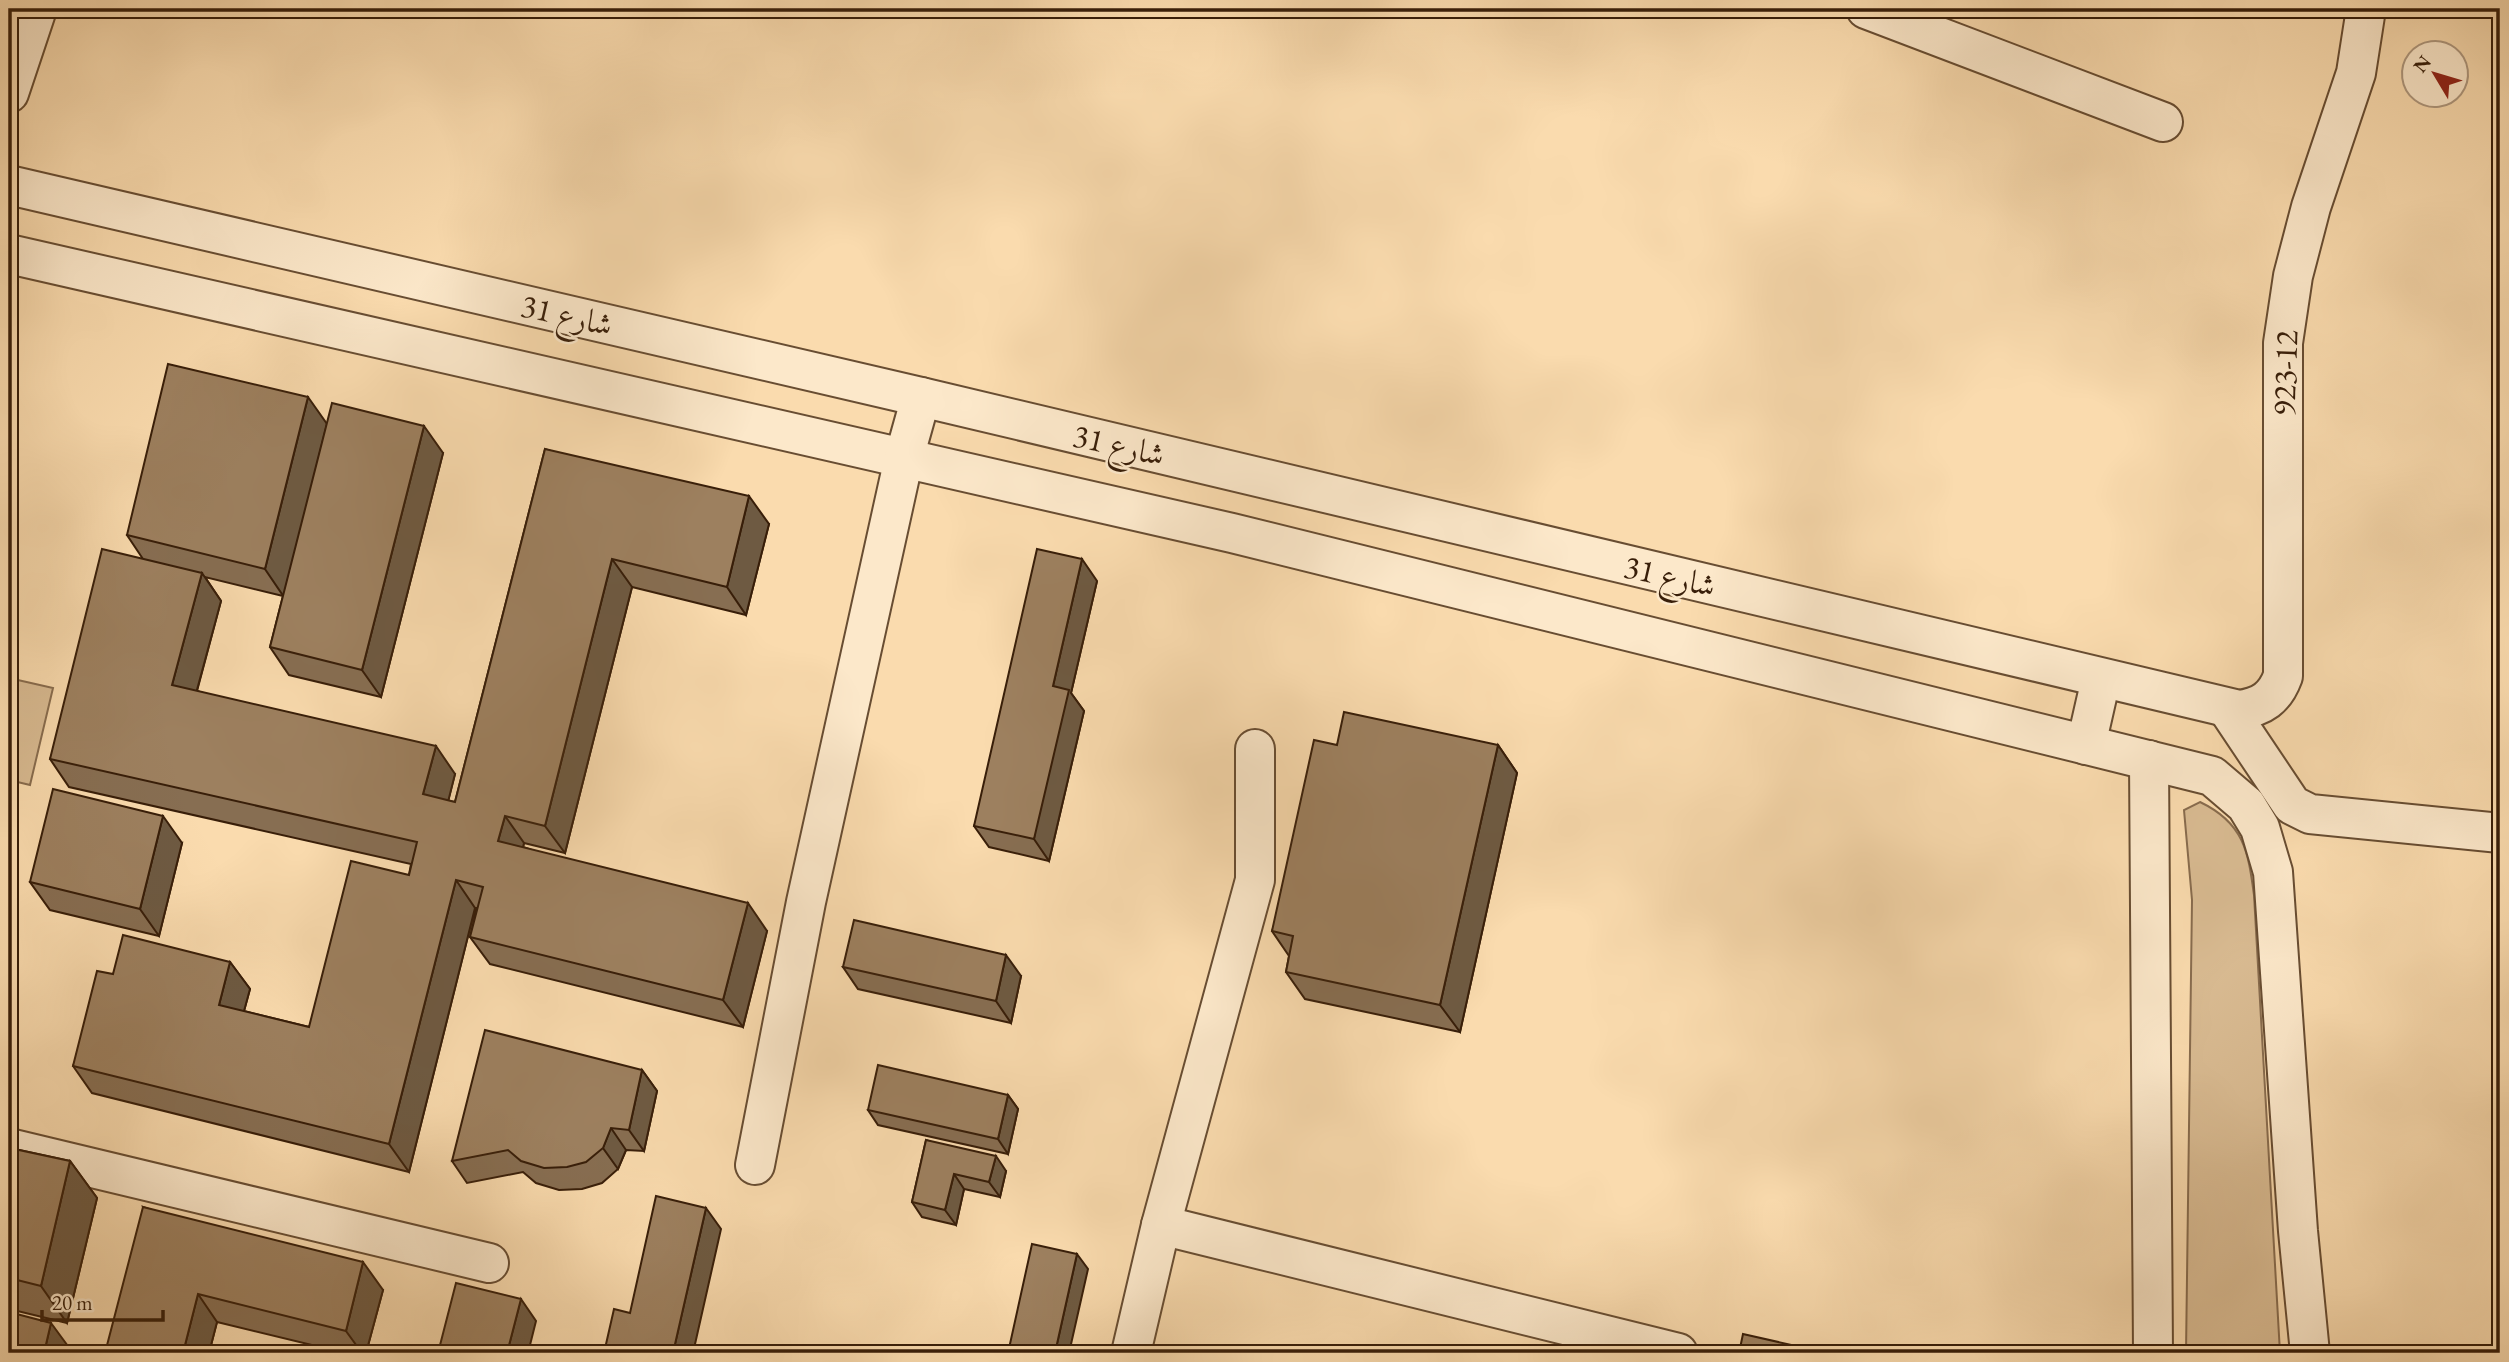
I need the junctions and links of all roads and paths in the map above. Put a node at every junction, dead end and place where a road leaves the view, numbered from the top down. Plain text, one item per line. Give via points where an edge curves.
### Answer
1 (37, 9) edge
2 (1866, 9) edge
3 (2366, 9) edge
4 (9, 93) edge
5 (2162, 122) dead end
6 (9, 185) edge
7 (9, 254) edge
8 (921, 397) junction
9 (904, 458) junction
10 (2101, 679) junction
11 (2227, 708) junction
12 (2086, 745) junction
13 (1255, 749) dead end
14 (2149, 760) junction
15 (2500, 834) edge
16 (9, 1148) edge
17 (755, 1166) dead end
18 (1161, 1225) junction
19 (489, 1263) dead end
20 (1131, 1353) edge
21 (1678, 1353) edge
22 (2153, 1353) edge
23 (2310, 1353) edge

1 - 4 street
2 - 5 street
3 - 11 street, 923-12 via 2356,73 2293,276 2283,344 2283,676 2266,702 2246,709
6 - 8 street, شارع 31
7 - 9 street, شارع 31
8 - 9 street
8 - 10 street, شارع 31
9 - 12 street, شارع 31 via 1231,533
9 - 17 street via 806,902
10 - 11 street, شارع 31
10 - 12 street
11 - 15 street via 2292,806 2310,814
12 - 14 street, شارع 31
13 - 18 street via 1255,880
14 - 22 street
14 - 23 street, شارع 31 via 2212,776 2246,805 2260,828 2273,872
16 - 19 street
18 - 20 street
18 - 21 street

